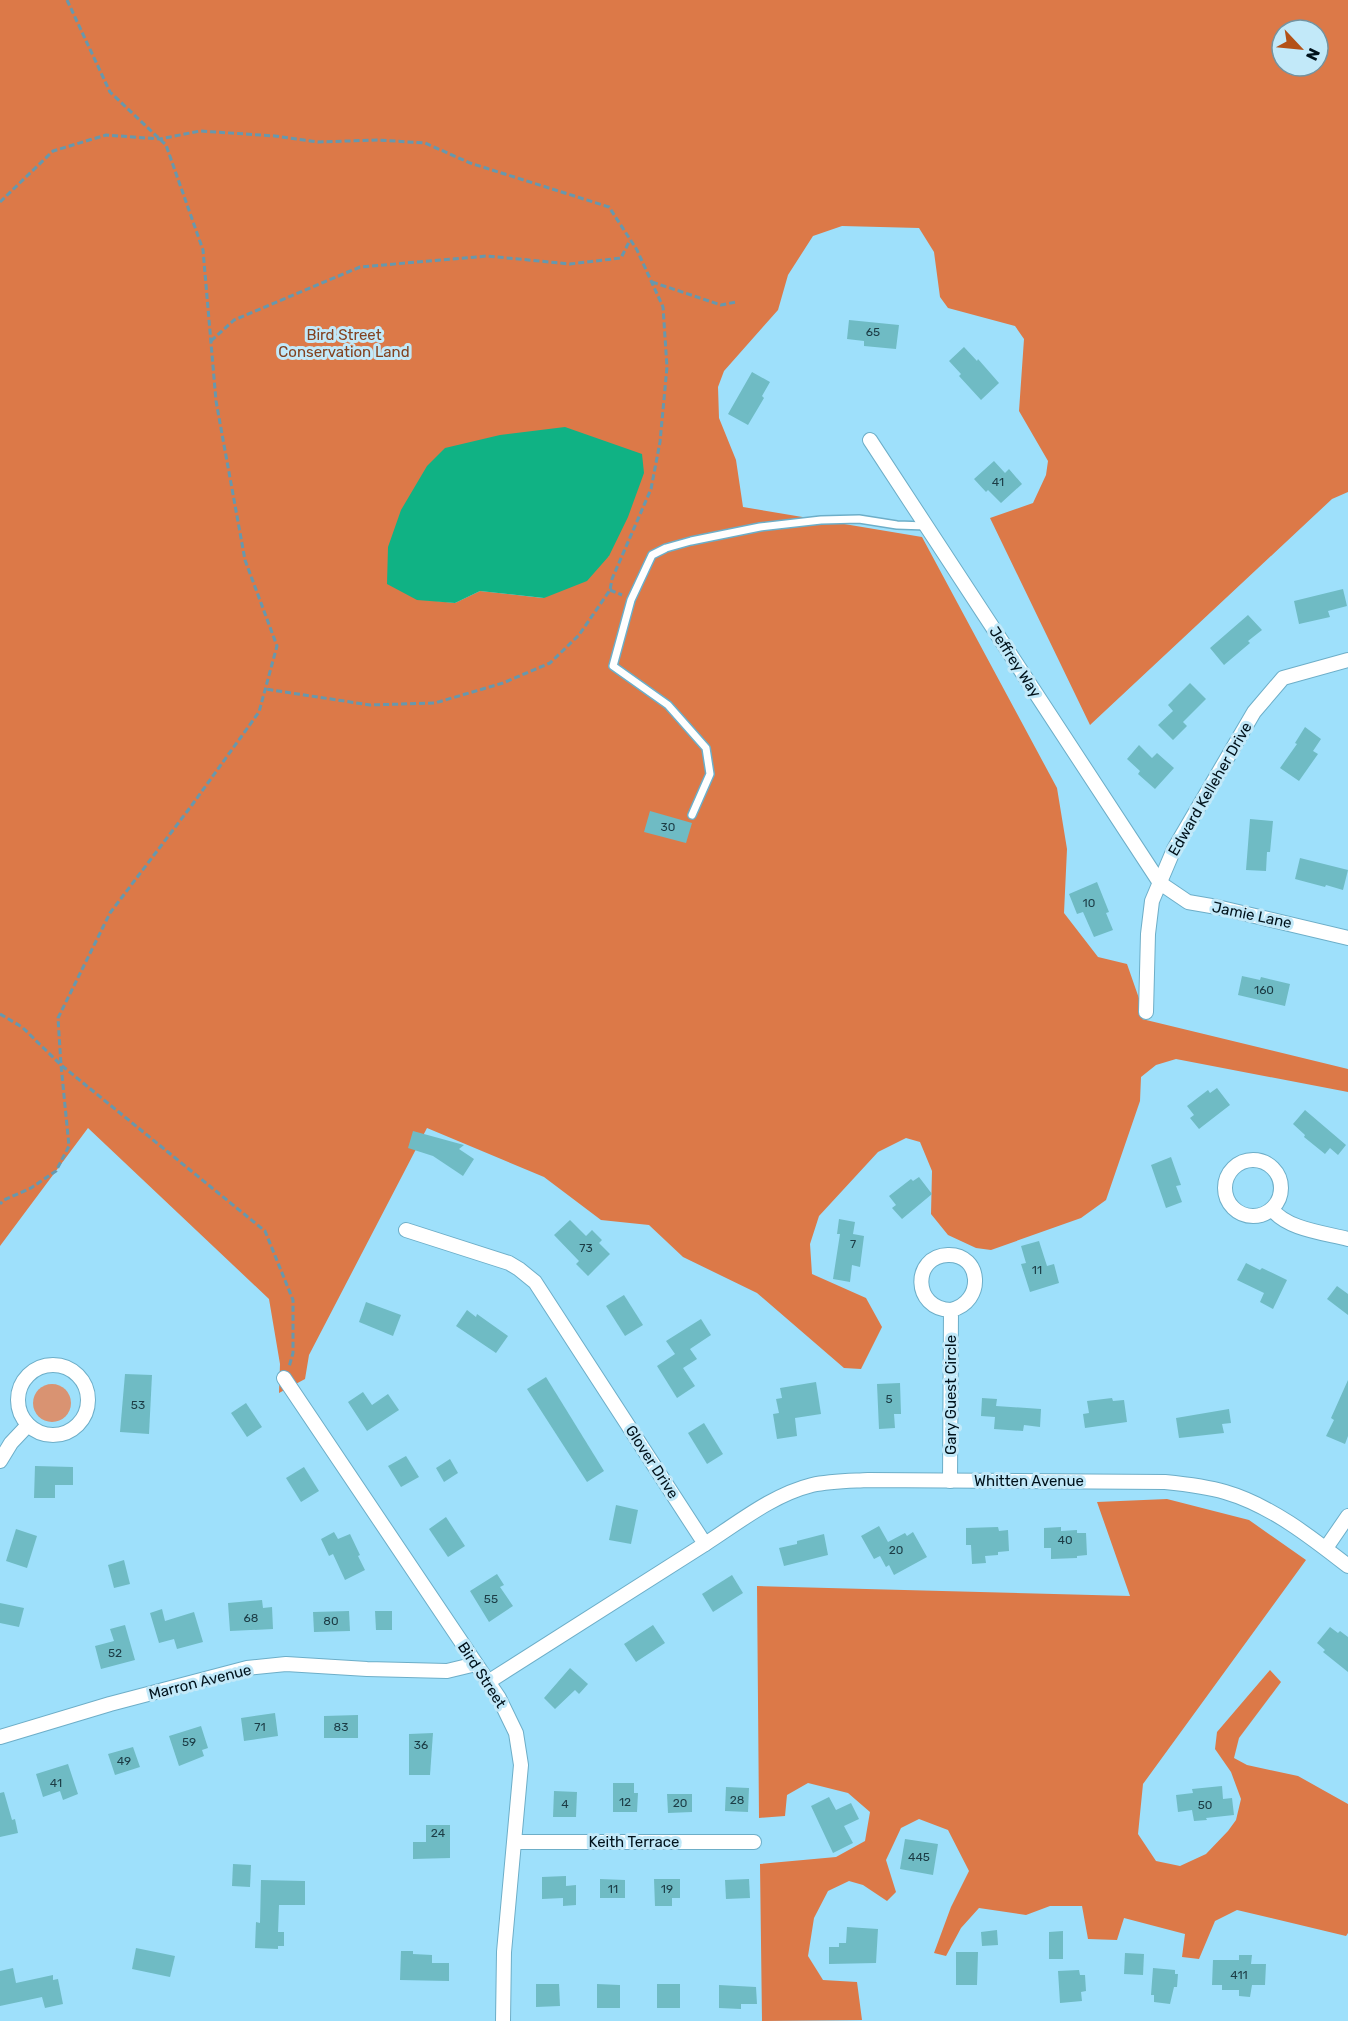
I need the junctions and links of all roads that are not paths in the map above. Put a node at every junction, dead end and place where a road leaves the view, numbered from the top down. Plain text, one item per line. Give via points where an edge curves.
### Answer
1 (870, 440) dead end
2 (926, 526) junction
3 (1348, 660) edge
4 (692, 815) dead end
5 (1160, 883) junction
6 (1348, 938) edge
7 (1146, 1012) dead end
8 (1272, 1209) junction
9 (406, 1230) dead end
10 (1348, 1239) edge
11 (951, 1310) junction
12 (284, 1378) road end
13 (28, 1425) junction
14 (0, 1461) edge
15 (950, 1481) junction
16 (1348, 1516) edge
17 (705, 1544) junction
18 (1326, 1548) junction
19 (1348, 1566) edge
20 (476, 1664) junction
21 (488, 1682) junction
22 (0, 1737) edge
23 (515, 1842) junction
24 (753, 1842) dead end
25 (503, 2021) edge

1 - 2 street, Jeffrey Way
2 - 4 lane via 859,519 820,520 691,541 652,555 631,600 614,666 668,705 706,748 710,774
2 - 5 street, Jeffrey Way
3 - 5 street, Edward Kelleher Drive via 1283,678 1254,712 1174,849
5 - 6 street, Jamie Lane via 1188,902
5 - 7 street, Edward Kelleher Drive via 1152,901 1148,934
8 - 8 street via 1281,1190 1275,1170 1255,1160 1235,1167 1226,1186 1233,1207 1252,1216
8 - 10 street via 1289,1223
9 - 17 street, Glover Drive via 509,1263 536,1282
11 - 11 street via 931,1304 921,1285 927,1265 945,1255 966,1261 975,1280 970,1300
11 - 15 street, Gary Guest Circle
12 - 20 street, Bird Street
13 - 13 street via 37,1432 59,1435 78,1424 85,1416 88,1394 76,1373 54,1364 31,1371 23,1380 18,1398 21,1415
13 - 14 street
15 - 17 street, Whitten Avenue via 813,1485 770,1503
15 - 18 street, Whitten Avenue via 1196,1485 1252,1502
16 - 18 street
17 - 21 street
18 - 19 street, Whitten Avenue
20 - 21 street, Bird Street
20 - 22 street, Marron Avenue via 447,1671 286,1665 247,1668
21 - 23 street, Bird Street via 516,1733 521,1766
23 - 24 street, Keith Terrace
23 - 25 street, Bird Street via 504,1952

